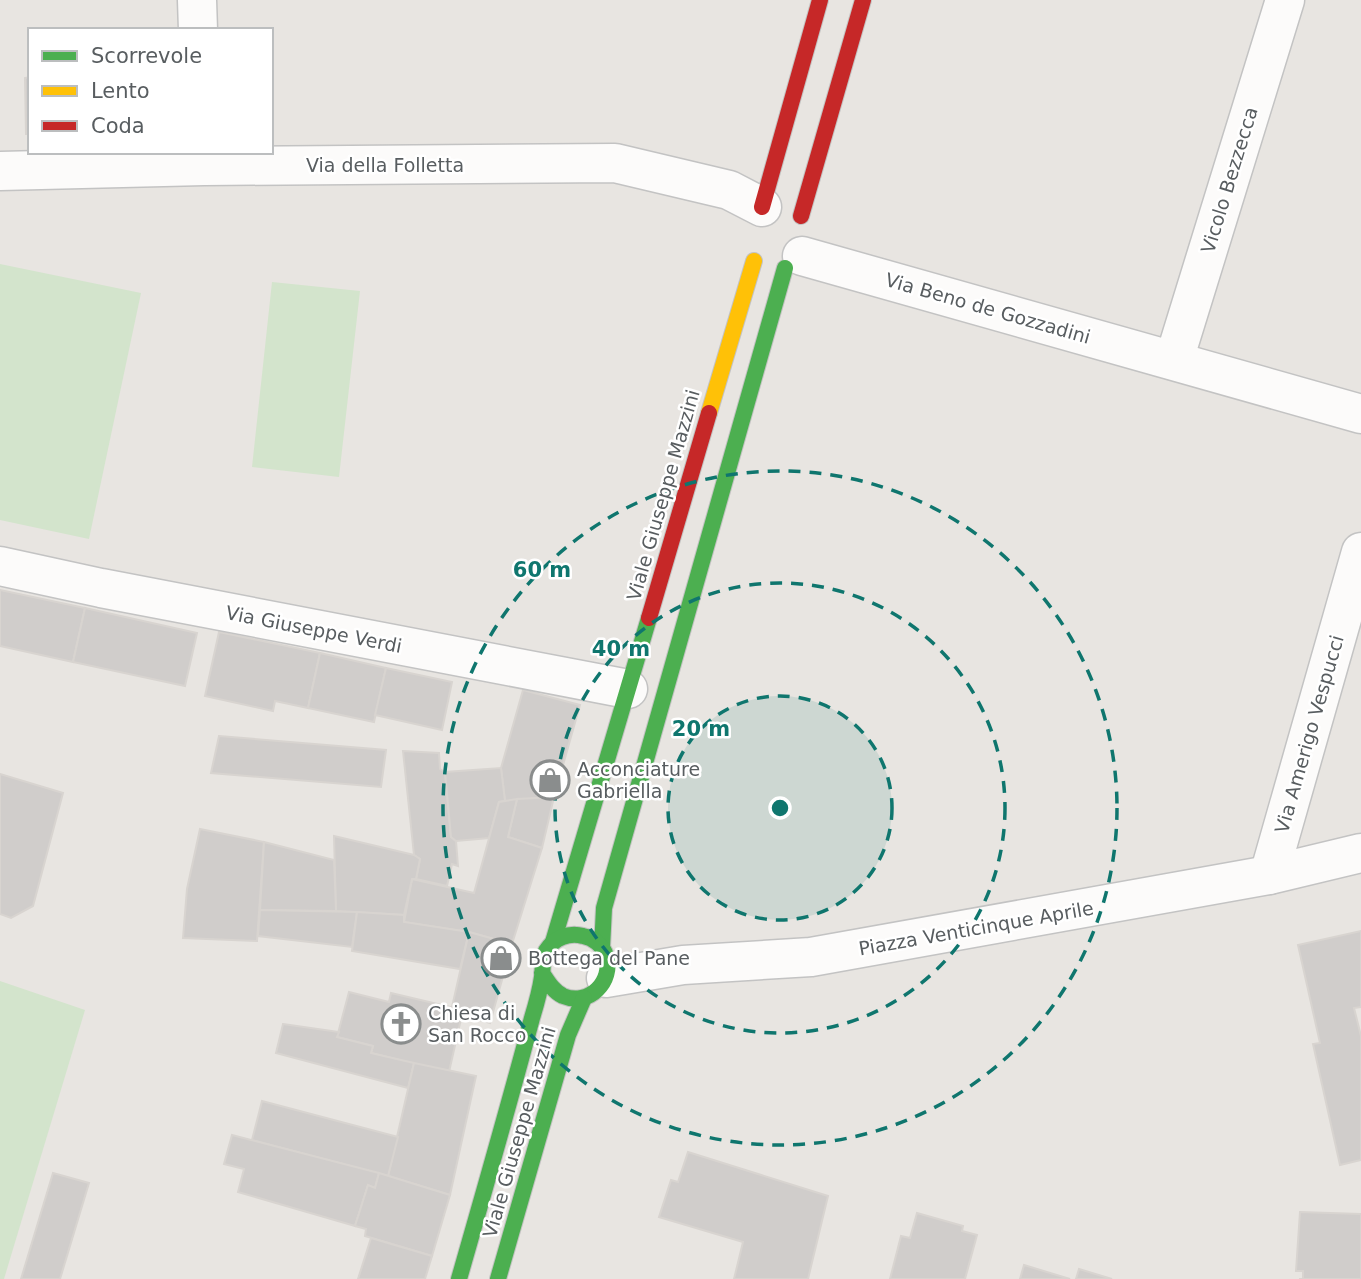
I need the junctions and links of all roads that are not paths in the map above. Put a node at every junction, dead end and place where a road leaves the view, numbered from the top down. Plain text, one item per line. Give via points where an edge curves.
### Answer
1 (197, 0) edge
2 (820, 0) edge
3 (863, 0) edge
4 (1285, 0) edge
5 (198, 28) edge
6 (204, 159) edge
7 (0, 171) edge
8 (755, 214) junction
9 (801, 216) junction
10 (744, 242) dead end
11 (754, 261) junction
12 (793, 262) junction
13 (1174, 360) junction
14 (1361, 414) edge
15 (1361, 552) edge
16 (0, 566) edge
17 (628, 689) junction
18 (1361, 853) edge
19 (1269, 876) junction
20 (553, 942) junction
21 (599, 970) junction
22 (542, 973) junction
23 (458, 1279) edge
24 (498, 1279) edge

1 - 5 street
2 - 8 street
3 - 9 street
4 - 13 street, Vicolo Bezzecca
6 - 7 street, Via della Folletta
6 - 8 street, Via della Folletta via 615,163 730,190
8 - 9 street via 783,205
9 - 12 street, Viale Giuseppe Mazzini via 808,236
10 - 11 street
11 - 12 street via 774,269
11 - 17 street, Viale Giuseppe Mazzini
12 - 13 street, Via Beno de Gozzadini
12 - 21 street, Viale Giuseppe Mazzini via 604,908
13 - 14 street, Via Beno de Gozzadini
15 - 19 street, Via Amerigo Vespucci
16 - 17 street, Via Giuseppe Verdi
17 - 20 street, Viale Giuseppe Mazzini
18 - 19 street, Piazza Venticinque Aprile
19 - 21 street, Piazza Venticinque Aprile via 811,957
20 - 21 street via 562,936 585,935
20 - 22 street, Viale Giuseppe Mazzini via 542,962
21 - 22 street via 564,998 554,992
21 - 24 street, Viale Giuseppe Mazzini via 568,1035
22 - 23 street, Viale Giuseppe Mazzini

